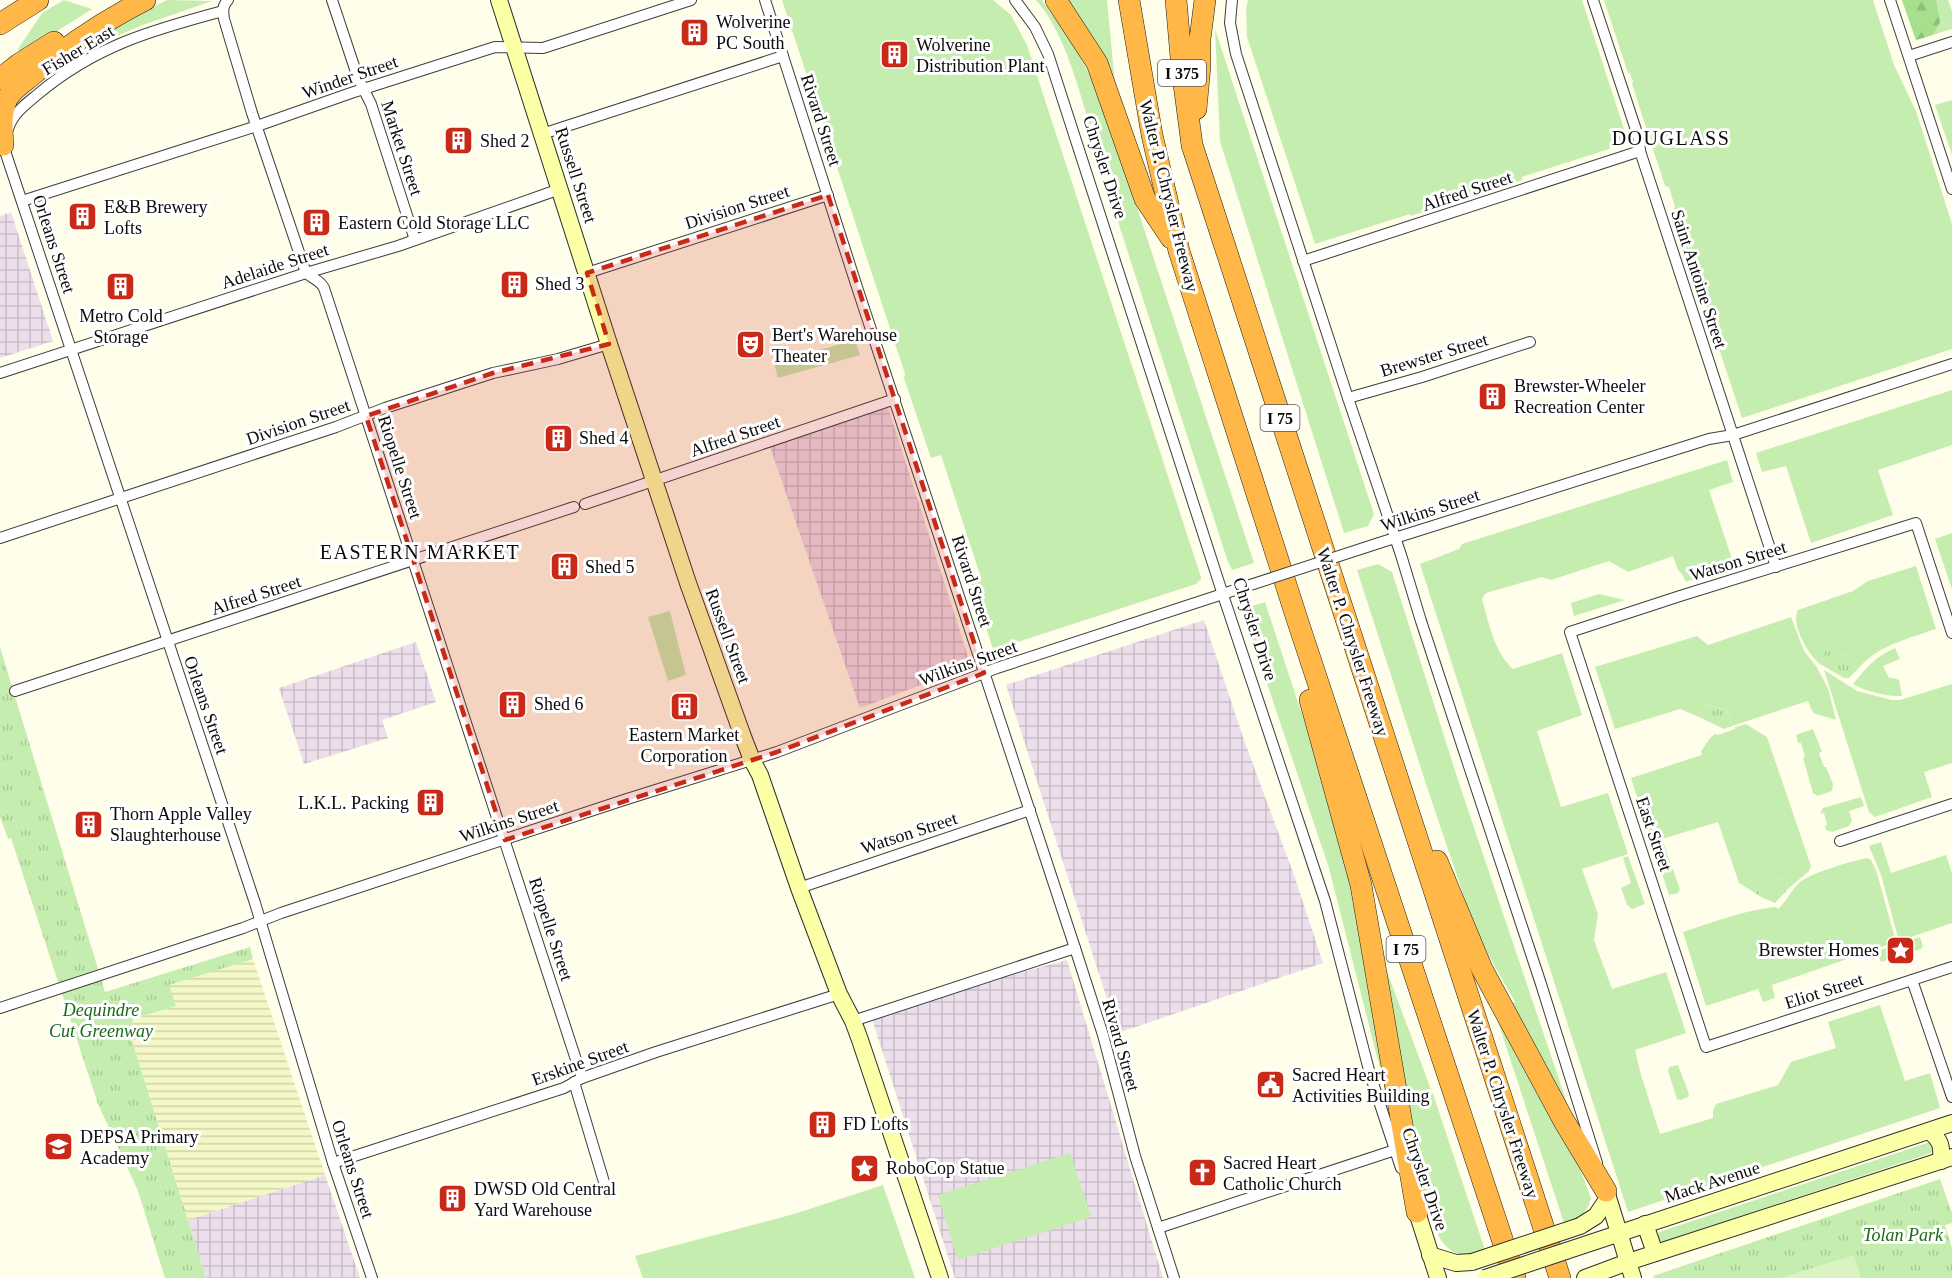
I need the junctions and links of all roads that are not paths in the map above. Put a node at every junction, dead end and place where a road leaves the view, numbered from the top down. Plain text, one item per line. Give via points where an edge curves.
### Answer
1 (38, 0) edge
2 (129, 0) edge
3 (145, 0) edge
4 (228, 0) edge
5 (332, 0) edge
6 (499, 0) edge
7 (691, 0) edge
8 (765, 0) edge
9 (1016, 0) edge
10 (1056, 0) edge
11 (1129, 0) edge
12 (1176, 0) edge
13 (1205, 0) edge
14 (1232, 0) edge
15 (1593, 0) edge
16 (1890, 0) edge
17 (223, 11) junction
18 (0, 24) edge
19 (1952, 42) edge
20 (515, 47) junction
21 (783, 56) junction
22 (1909, 56) junction
23 (0, 79) edge
24 (364, 89) junction
25 (257, 126) junction
26 (542, 134) junction
27 (1192, 145) junction
28 (2, 146) edge
29 (1640, 151) junction
30 (560, 189) junction
31 (1952, 189) edge
32 (828, 195) junction
33 (22, 201) junction
34 (415, 240) junction
35 (1179, 251) junction
36 (1303, 261) junction
37 (306, 273) junction
38 (587, 273) junction
39 (1530, 342) dead end
40 (609, 344) junction
41 (72, 350) junction
42 (1952, 364) edge
43 (0, 374) edge
44 (1348, 398) junction
45 (895, 399) junction
46 (366, 417) junction
47 (1733, 435) junction
48 (654, 481) junction
49 (120, 498) junction
50 (585, 504) dead end
51 (574, 507) dead end
52 (0, 538) edge
53 (1395, 538) junction
54 (413, 561) junction
55 (1776, 567) junction
56 (1223, 594) junction
57 (1297, 619) junction
58 (1570, 632) joint
59 (1952, 633) edge
60 (167, 642) junction
61 (984, 673) junction
62 (15, 691) dead end
63 (1368, 692) junction
64 (752, 760) junction
65 (1952, 804) edge
66 (1030, 810) junction
67 (505, 840) junction
68 (1840, 841) dead end
69 (799, 888) junction
70 (260, 921) junction
71 (1075, 948) junction
72 (1952, 967) edge
73 (1912, 980) junction
74 (839, 994) junction
75 (0, 1008) edge
76 (853, 1021) junction
77 (1706, 1047) joint
78 (578, 1080) junction
79 (1952, 1097) edge
80 (1952, 1123) edge
81 (1929, 1131) junction
82 (1395, 1150) junction
83 (1946, 1159) edge
84 (333, 1163) junction
85 (608, 1192) dead end
86 (1607, 1195) junction
87 (1417, 1212) junction
88 (1645, 1224) junction
89 (1158, 1228) junction
90 (1618, 1233) junction
91 (1655, 1253) junction
92 (1430, 1255) junction
93 (1630, 1270) edge
94 (1590, 1276) edge
95 (372, 1278) edge
96 (940, 1278) edge
97 (1174, 1278) edge
98 (1438, 1278) edge
99 (1485, 1278) edge
100 (1515, 1278) edge
101 (1560, 1278) edge

1 - 18 highway
2 - 23 highway via 93,18
3 - 28 highway via 79,39 16,89 3,111
4 - 17 street
5 - 24 street, Market Street
6 - 20 street, Russell Street
7 - 20 street, Winder Street via 543,48
8 - 21 street, Rivard Street
9 - 56 street, Chrysler Drive via 1048,54
10 - 35 highway via 1097,63 1145,199
11 - 35 highway, Walter P. Chrysler Freeway / I 75 via 1152,135
12 - 27 highway, Walter P. Chrysler Freeway / I 375
13 - 27 highway, I 75
14 - 36 street via 1233,44
15 - 29 street, Saint Antoine Street
16 - 22 street
17 - 25 street, Riopelle Street
17 - 28 street, Fisher East via 127,40 76,66 19,110
19 - 22 street
20 - 24 street, Winder Street via 495,47
20 - 26 street, Russell Street
21 - 26 street
21 - 32 street, Rivard Street
22 - 31 street
24 - 25 street, Winder Street
24 - 34 street, Market Street
25 - 33 street, Winder Street
25 - 37 street, Riopelle Street
26 - 30 street, Russell Street
27 - 63 highway, Walter P. Chrysler Freeway / I 75
28 - 33 street, Orleans Street
29 - 36 street, Alfred Street
29 - 47 street, Saint Antoine Street
30 - 34 street, Adelaide Street
30 - 38 street, Russell Street
32 - 38 street, Division Street
32 - 45 street, Rivard Street
33 - 41 street, Orleans Street
34 - 37 street, Adelaide Street
35 - 57 highway, Walter P. Chrysler Freeway / I 75
36 - 44 street
37 - 41 street, Adelaide Street
37 - 46 street, Riopelle Street via 324,288
38 - 40 street, Russell Street
39 - 44 street, Brewster Street
40 - 46 street, Division Street via 493,373
40 - 48 street, Russell Street
41 - 43 street, Adelaide Street
41 - 49 street, Orleans Street
42 - 47 street, Wilkins Street
44 - 53 street
45 - 48 street, Alfred Street
45 - 61 street, Rivard Street
46 - 49 street, Division Street
46 - 54 street, Riopelle Street
47 - 53 street, Wilkins Street via 1709,439
47 - 55 street, Saint Antoine Street
48 - 50 street, Alfred Street
48 - 64 street, Russell Street
49 - 52 street, Division Street
49 - 60 street, Orleans Street
51 - 54 street, Alfred Street
53 - 56 street, Wilkins Street, bridge
53 - 86 street
54 - 60 street, Alfred Street
54 - 67 street, Riopelle Street
55 - 58 street, Watson Street
55 - 59 street, Watson Street via 1916,523
56 - 61 street, Wilkins Street
56 - 82 street, Chrysler Drive via 1322,891 1370,1074
57 - 87 highway via 1309,697 1361,885
57 - 100 highway, Walter P. Chrysler Freeway / I 75
58 - 77 street, East Street
60 - 62 street, Alfred Street
60 - 70 street, Orleans Street
61 - 64 street, Wilkins Street
61 - 66 street, Rivard Street
63 - 86 highway via 1482,969
63 - 101 highway, Walter P. Chrysler Freeway / I 75
64 - 67 street, Wilkins Street
64 - 69 street, Russell Street
65 - 68 street
66 - 69 street, Watson Street
66 - 71 street, Rivard Street
67 - 70 street, Wilkins Street
67 - 78 street, Riopelle Street
69 - 74 street, Russell Street
70 - 75 street, Wilkins Street
70 - 84 street, Orleans Street
71 - 76 street
71 - 89 street, Rivard Street
72 - 73 street, Eliot Street
73 - 77 street, Eliot Street
73 - 79 street
74 - 76 street, Russell Street
74 - 78 street, Erskine Street
76 - 96 street, Russell Street
78 - 84 street, Erskine Street via 564,1088
78 - 85 street, Riopelle Street
80 - 81 street, Mack Avenue
81 - 83 street via 1938,1138
81 - 88 street, Mack Avenue
82 - 87 street, Chrysler Drive
82 - 89 street
83 - 91 street
84 - 95 street, Orleans Street
86 - 90 street
86 - 92 street, bridge via 1596,1216 1580,1226 1472,1262 1455,1263
87 - 92 street, Chrysler Drive
88 - 90 street, Mack Avenue
88 - 91 street
89 - 97 street, Rivard Street
90 - 93 street
90 - 99 street, Mack Avenue, bridge
91 - 93 street
92 - 98 street, Chrysler Drive
93 - 94 street

